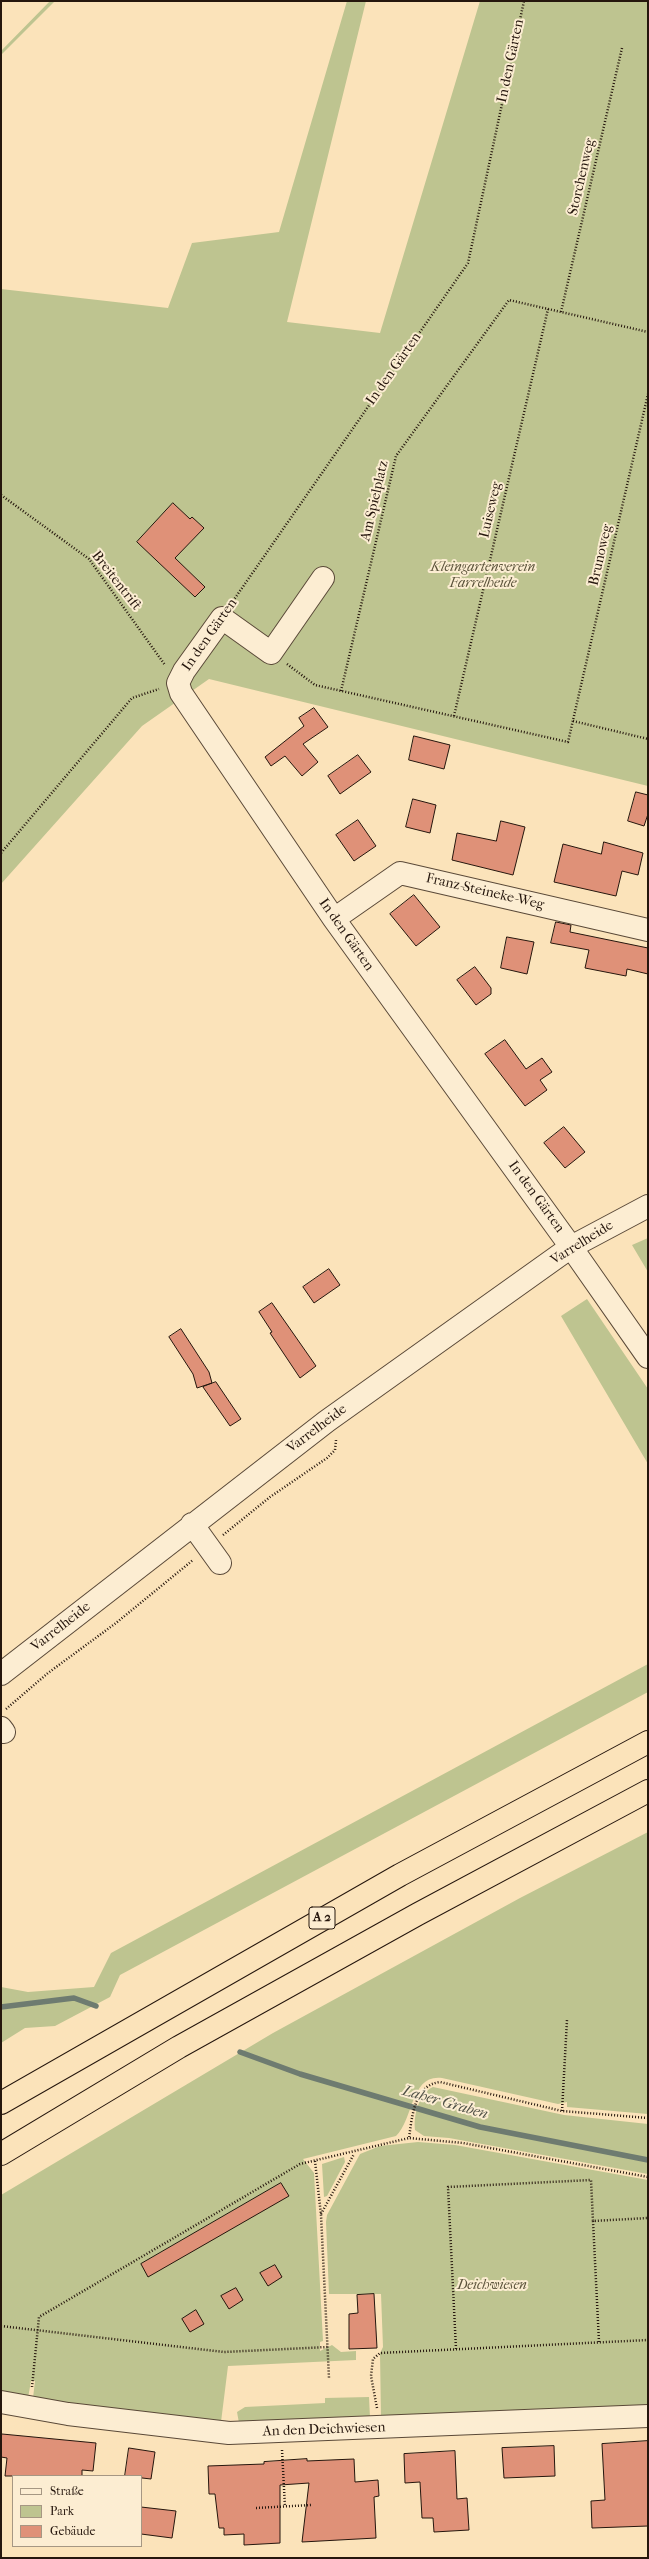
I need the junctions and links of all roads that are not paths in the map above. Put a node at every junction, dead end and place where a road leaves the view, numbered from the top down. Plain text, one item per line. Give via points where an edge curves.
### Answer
1 (323, 578) dead end
2 (334, 919) junction
3 (648, 930) edge
4 (648, 1206) edge
5 (571, 1247) junction
6 (648, 1357) edge
7 (192, 1524) junction
8 (215, 1555) road end
9 (1, 1674) edge
10 (648, 1742) edge
11 (648, 1791) edge
12 (1, 2103) edge
13 (1, 2154) edge
14 (1, 2402) edge
15 (648, 2416) edge

1 - 2 street, In den Gärten via 271,653 222,618 178,683 181,693
2 - 3 street, Franz-Steineke-Weg via 400,873
2 - 5 street, In den Gärten
4 - 5 street, Varrelheide
5 - 6 street, In den Gärten
5 - 7 street, Varrelheide via 327,1421
7 - 8 street
7 - 9 street, Varrelheide
10 - 12 highway, A 2 via 400,1875
11 - 13 highway via 418,1914 179,2047
14 - 15 street, An den Deichwiesen via 68,2414 229,2433

